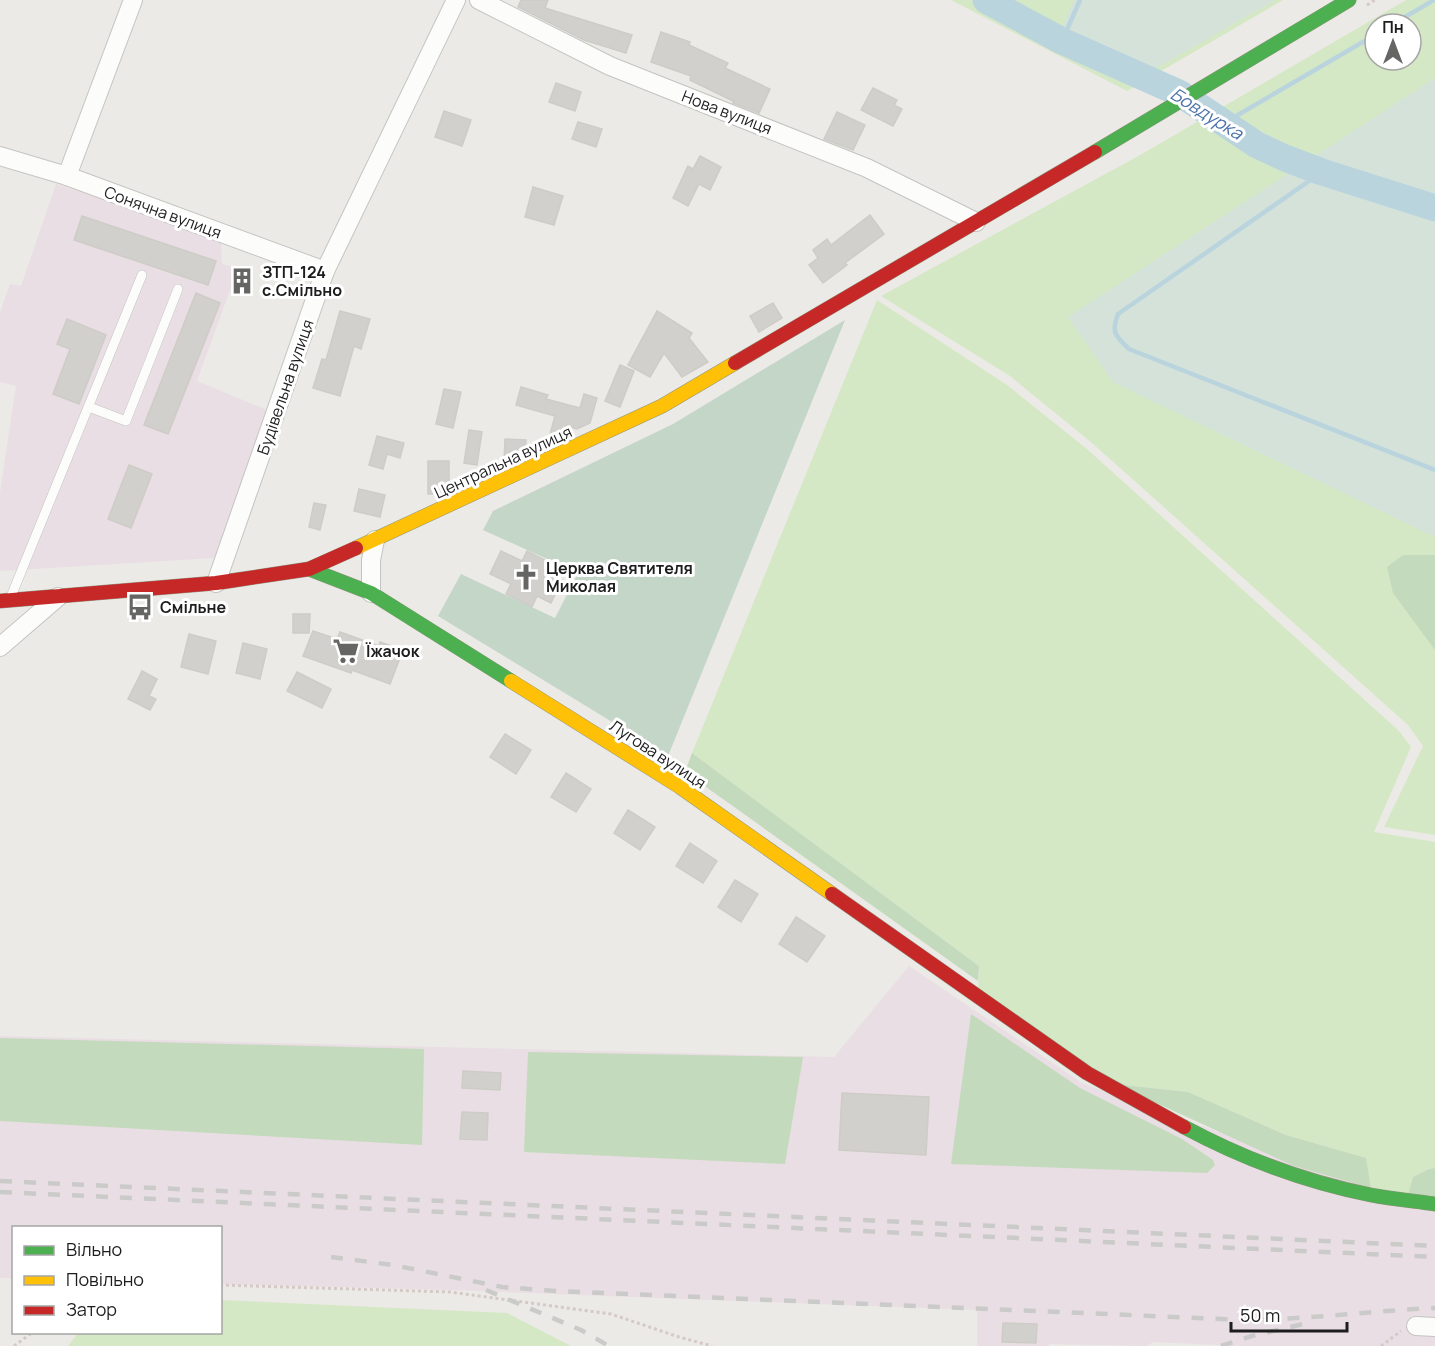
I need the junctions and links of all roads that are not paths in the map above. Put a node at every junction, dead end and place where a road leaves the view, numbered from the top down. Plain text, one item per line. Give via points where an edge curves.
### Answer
1 (133, 0) edge
2 (456, 0) edge
3 (479, 0) edge
4 (1349, 0) edge
5 (0, 156) edge
6 (67, 176) junction
7 (976, 222) junction
8 (325, 271) junction
9 (142, 275) dead end
10 (178, 289) dead end
11 (89, 407) junction
12 (375, 540) junction
13 (309, 569) junction
14 (216, 583) junction
15 (371, 593) junction
16 (58, 597) junction
17 (4, 601) edge
18 (0, 647) edge
19 (1435, 1204) edge
20 (1416, 1326) road end
21 (1435, 1327) edge

1 - 6 street
2 - 8 street, Будівельна вулиця
3 - 7 street, Нова вулиця via 610,66 867,168
4 - 7 street, Центральна вулиця
5 - 6 street, Сонячна вулиця
6 - 8 street, Сонячна вулиця
7 - 12 street, Центральна вулиця via 662,406
8 - 14 street, Будівельна вулиця
9 - 11 lane
10 - 11 lane via 126,421
11 - 17 lane
12 - 13 street, Центральна вулиця
12 - 15 street
13 - 14 street, Центральна вулиця
13 - 15 street, Лугова вулиця
14 - 16 street, Центральна вулиця
15 - 19 street, Лугова вулиця via 680,787 1087,1073 1185,1129 1247,1157 1370,1195
16 - 17 street, Центральна вулиця
16 - 18 street
20 - 21 street

